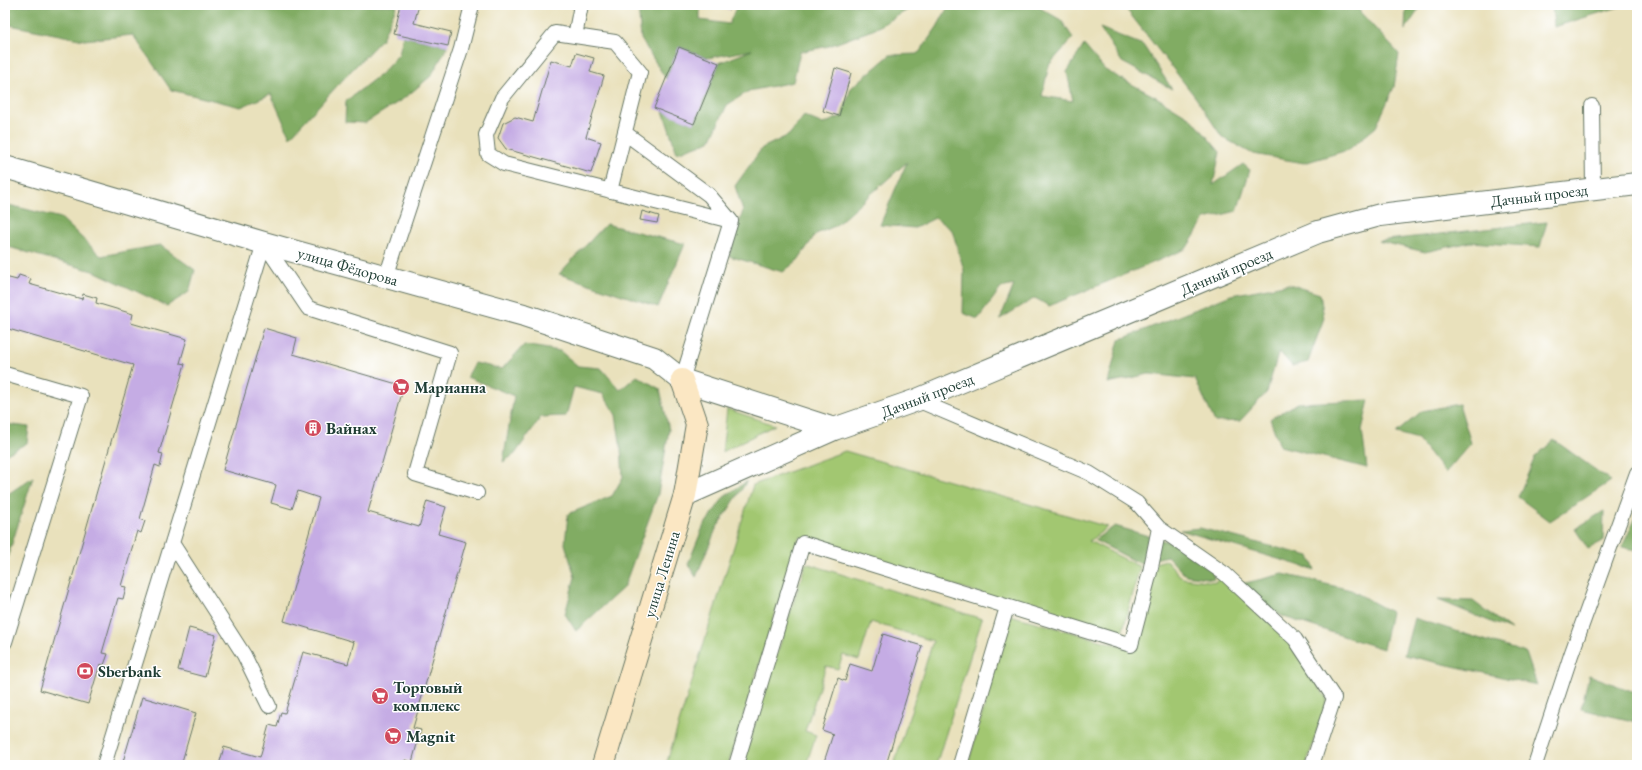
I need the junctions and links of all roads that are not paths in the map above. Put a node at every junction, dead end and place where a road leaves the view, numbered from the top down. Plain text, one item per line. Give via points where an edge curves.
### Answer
1 (472, 5) edge
2 (581, 5) edge
3 (575, 36) junction
4 (1592, 106) dead end
5 (625, 133) junction
6 (5, 167) edge
7 (1637, 184) edge
8 (1594, 189) junction
9 (610, 191) junction
10 (731, 221) junction
11 (264, 242) junction
12 (386, 277) junction
13 (5, 374) edge
14 (682, 380) junction
15 (916, 400) junction
16 (834, 429) junction
17 (1637, 473) edge
18 (477, 493) dead end
19 (685, 495) junction
20 (1159, 528) junction
21 (172, 543) junction
22 (1007, 607) junction
23 (5, 642) edge
24 (269, 706) dead end
25 (104, 765) edge
26 (602, 765) edge
27 (736, 765) edge
28 (960, 765) edge
29 (1312, 765) edge
30 (1534, 765) edge

1 - 12 lane via 462,49
2 - 3 lane
3 - 5 lane via 615,42 640,72
3 - 9 lane via 555,33 502,98 486,135 488,154 504,164
4 - 8 lane
5 - 9 lane
5 - 10 lane via 709,195
6 - 11 street, улица Фёдорова
7 - 8 street, Дачный проезд
8 - 15 street, Дачный проезд via 1380,215 1318,232
9 - 10 lane
10 - 14 lane
11 - 12 street, улица Фёдорова
11 - 18 lane via 308,308 450,353 415,474
11 - 21 lane
12 - 14 street, улица Фёдорова via 524,315 654,358
13 - 23 lane via 81,396
14 - 16 street
14 - 19 street, улица Ленина via 697,424
15 - 16 street, Дачный проезд
15 - 20 lane via 1089,473 1137,502
16 - 19 street, Дачный проезд
17 - 30 lane
19 - 26 street, улица Ленина
20 - 22 lane via 1131,645
20 - 29 lane via 1225,574 1295,639 1334,698
21 - 24 lane via 244,655
21 - 25 lane
22 - 27 lane via 803,543
22 - 28 lane

